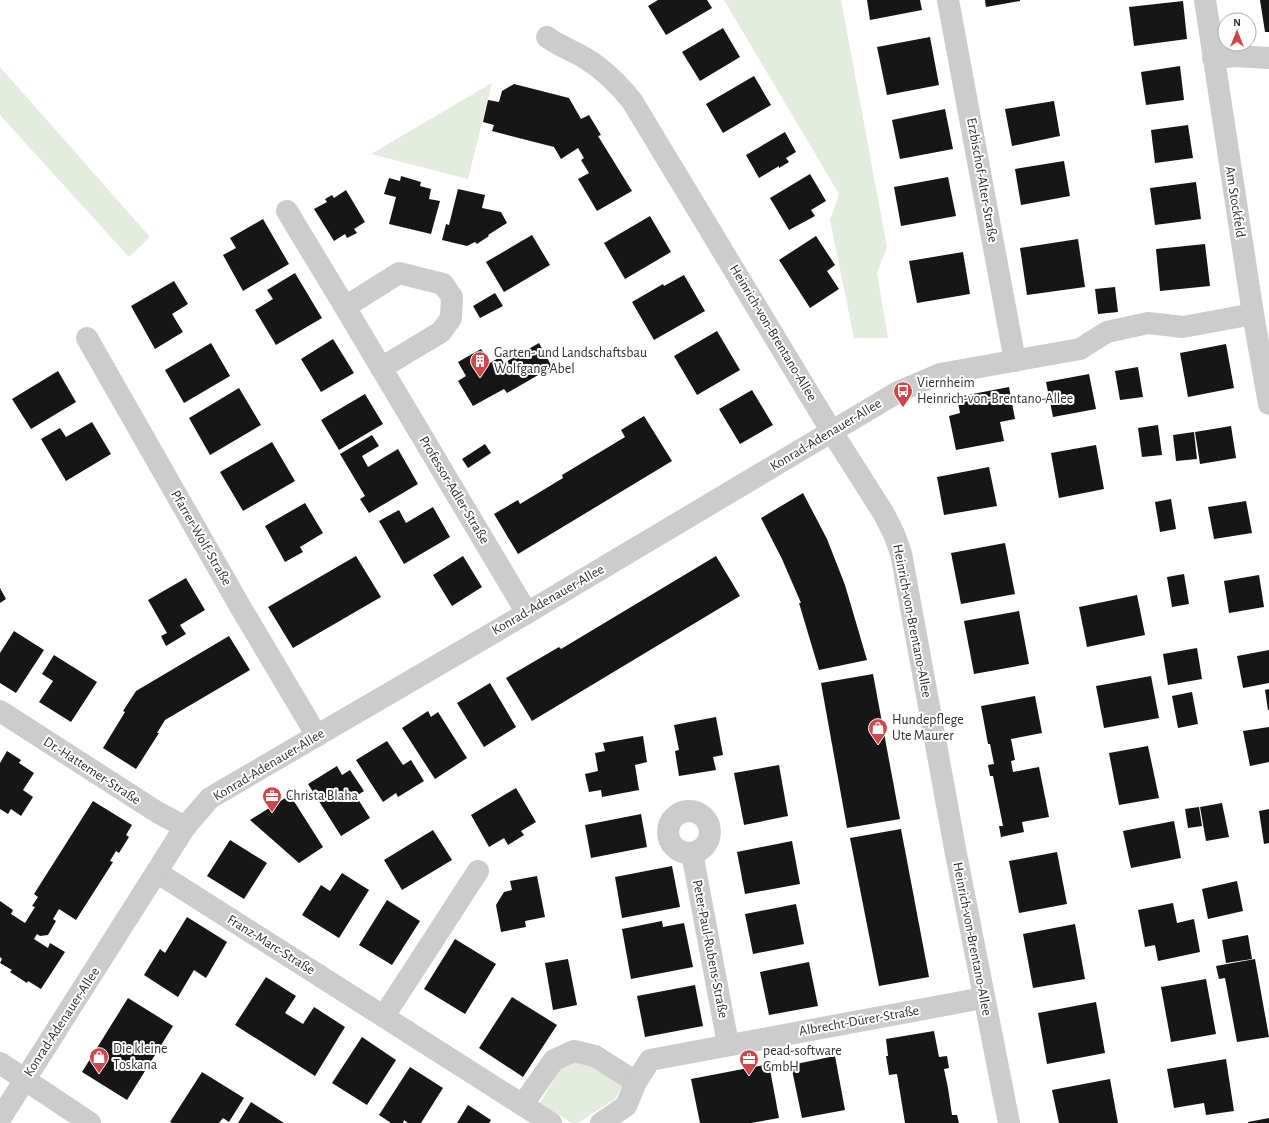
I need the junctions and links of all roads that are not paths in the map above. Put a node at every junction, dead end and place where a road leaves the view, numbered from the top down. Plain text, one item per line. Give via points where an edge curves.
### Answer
1 (948, 0) edge
2 (1205, 0) edge
3 (547, 37) dead end
4 (1213, 58) junction
5 (1269, 58) edge
6 (287, 212) dead end
7 (345, 307) junction
8 (1253, 314) junction
9 (87, 338) dead end
10 (1264, 353) edge
11 (1015, 361) junction
12 (381, 368) junction
13 (1269, 404) edge
14 (832, 432) junction
15 (527, 613) junction
16 (0, 711) edge
17 (317, 736) junction
18 (186, 828) junction
19 (692, 853) dead end
20 (478, 871) dead end
21 (158, 873) junction
22 (984, 998) junction
23 (384, 1016) junction
24 (728, 1044) junction
25 (0, 1063) edge
26 (25, 1080) junction
27 (636, 1082) junction
28 (523, 1104) junction
29 (0, 1119) edge
30 (90, 1123) edge
31 (551, 1123) edge
32 (601, 1123) edge
33 (1009, 1123) edge

1 - 11 street, Erzbischof-Alter-Straße
2 - 4 street, Am Stockfeld
3 - 14 street, Heinrich-von-Brentano-Allee via 588,59 613,78 632,101
4 - 5 street
4 - 8 street, Am Stockfeld
6 - 7 street, Professor-Adler-Straße
7 - 12 street, Professor-Adler-Straße
7 - 12 street via 399,273 442,284 452,297 451,318 441,332
8 - 10 street, Am Stockfeld
8 - 11 street, Konrad-Adenauer-Allee via 1184,327 1148,323 1108,332 1080,349
9 - 17 street, Pfarrer-Wolf-Straße
10 - 13 street, Am Stockfeld
11 - 14 street, Konrad-Adenauer-Allee via 940,374 898,392
12 - 15 street, Professor-Adler-Straße
14 - 15 street, Konrad-Adenauer-Allee
14 - 22 street, Heinrich-von-Brentano-Allee via 884,514 901,553
15 - 17 street, Konrad-Adenauer-Allee
16 - 18 street, Dr.-Hattemer-Straße
17 - 18 street, Konrad-Adenauer-Allee via 210,798
18 - 21 street, Konrad-Adenauer-Allee
19 - 24 street, Peter-Paul-Rubens-Straße
20 - 23 street
21 - 23 street, Franz-Marc-Straße
21 - 26 street, Konrad-Adenauer-Allee
22 - 24 street, Albrecht-Dürer-Straße
22 - 33 street, Heinrich-von-Brentano-Allee
23 - 28 street, Franz-Marc-Straße
24 - 27 street, Albrecht-Dürer-Straße via 650,1060
25 - 26 street
26 - 29 street, Konrad-Adenauer-Allee
26 - 30 street
27 - 28 street via 595,1056 574,1051 554,1060
27 - 32 street, Albrecht-Dürer-Straße via 626,1106
28 - 31 street, Franz-Marc-Straße

